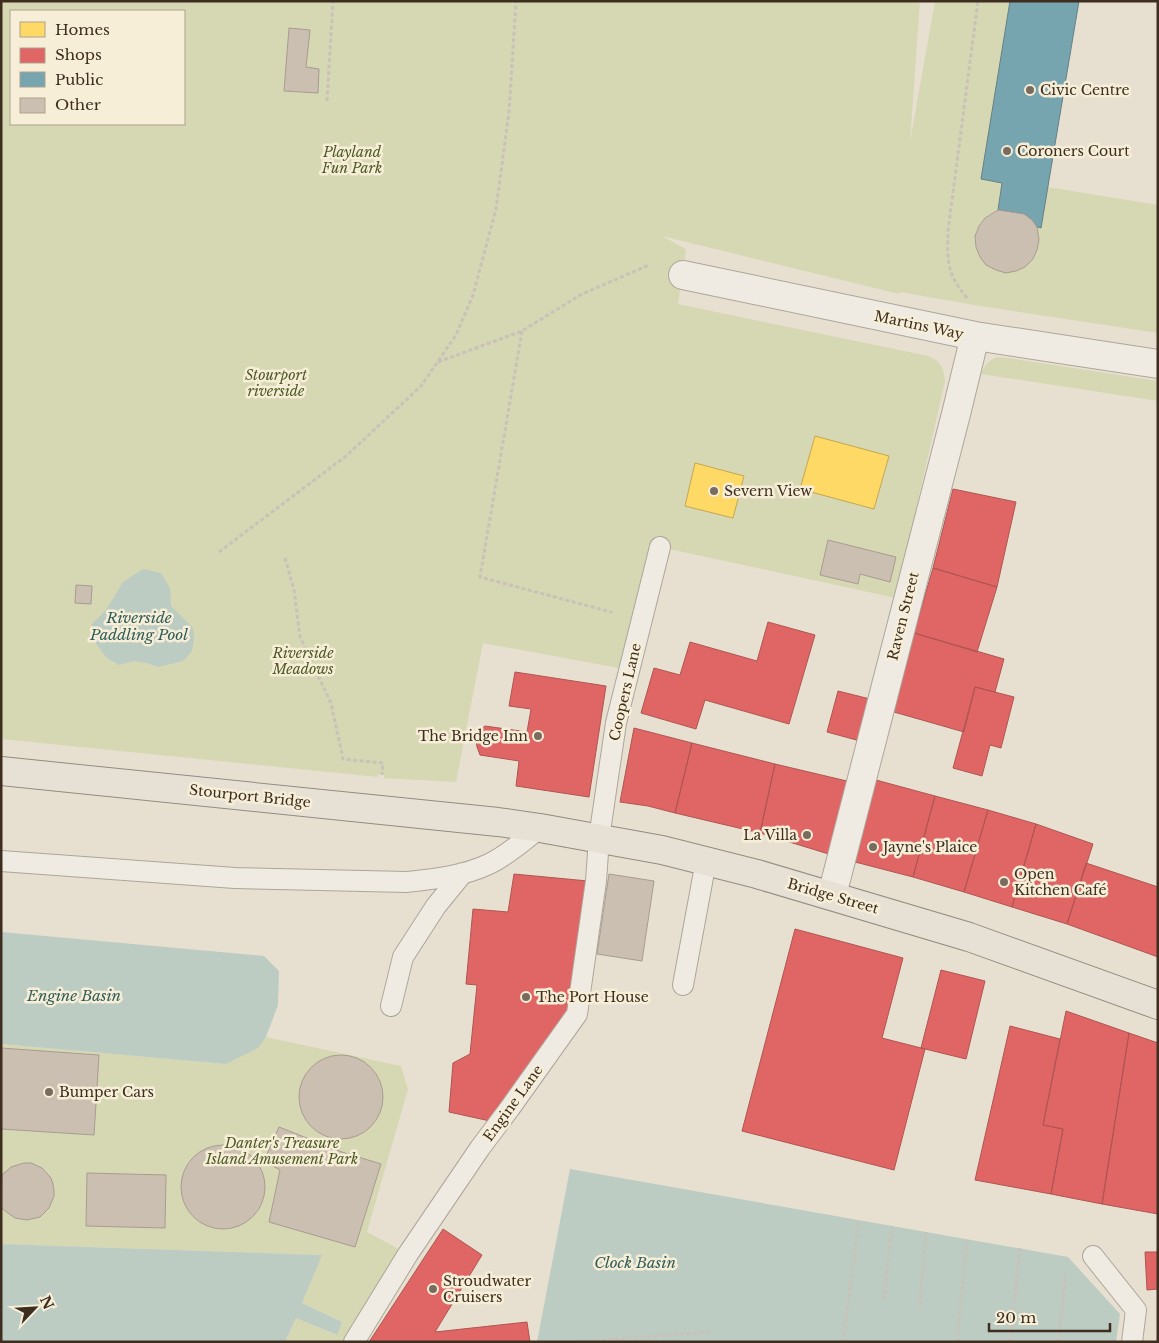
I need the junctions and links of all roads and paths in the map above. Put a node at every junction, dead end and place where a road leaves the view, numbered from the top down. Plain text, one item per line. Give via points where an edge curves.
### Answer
1 (333, 1) edge
2 (516, 1) edge
3 (978, 1) edge
4 (327, 101) dead end
5 (651, 264) dead end
6 (682, 275) dead end
7 (522, 331) junction
8 (975, 336) junction
9 (437, 362) junction
10 (1158, 364) edge
11 (660, 547) dead end
12 (219, 552) dead end
13 (285, 558) dead end
14 (614, 604) dead end
15 (379, 763) dead end
16 (1, 770) edge
17 (498, 822) joint
18 (540, 828) junction
19 (599, 838) junction
20 (1, 861) edge
21 (706, 861) junction
22 (463, 873) junction
23 (832, 895) junction
24 (683, 984) dead end
25 (1158, 1005) edge
26 (392, 1006) dead end
27 (859, 1220) dead end
28 (892, 1226) dead end
29 (926, 1232) dead end
30 (966, 1239) dead end
31 (1020, 1248) dead end
32 (1092, 1256) dead end
33 (1067, 1266) dead end
34 (884, 1300) dead end
35 (920, 1306) dead end
36 (711, 1332) dead end
37 (354, 1342) edge
38 (576, 1342) edge
39 (843, 1342) edge
40 (957, 1342) edge
41 (1010, 1342) edge
42 (1058, 1342) edge
43 (1132, 1342) edge

1 - 4 path
2 - 9 path via 509,112 496,209 473,295 456,335
3 - 8 path via 947,249 951,274 974,305
5 - 7 path via 582,294
6 - 8 street, Martins Way
7 - 9 path
7 - 14 path via 480,577 611,612
8 - 10 street, Martins Way
8 - 23 street, Raven Street
9 - 12 path via 421,386 346,456
11 - 19 lane, Coopers Lane via 616,724
13 - 15 path via 294,590 300,637 331,703 344,759
16 - 17 main road, Stourport Bridge
17 - 18 main road, Bridge Street
18 - 19 main road, Bridge Street
18 - 22 lane via 500,858
19 - 21 main road, Bridge Street
19 - 37 lane, Engine Lane via 594,899 577,1014 480,1148 408,1254
20 - 22 lane via 244,879 407,882
21 - 23 main road, Bridge Street
21 - 24 lane
22 - 26 lane via 436,906 403,957
23 - 25 main road, Bridge Street via 969,937
27 - 39 path
28 - 34 path
29 - 35 path
30 - 40 path
31 - 41 path
32 - 43 lane via 1136,1310
33 - 42 path
36 - 38 path

